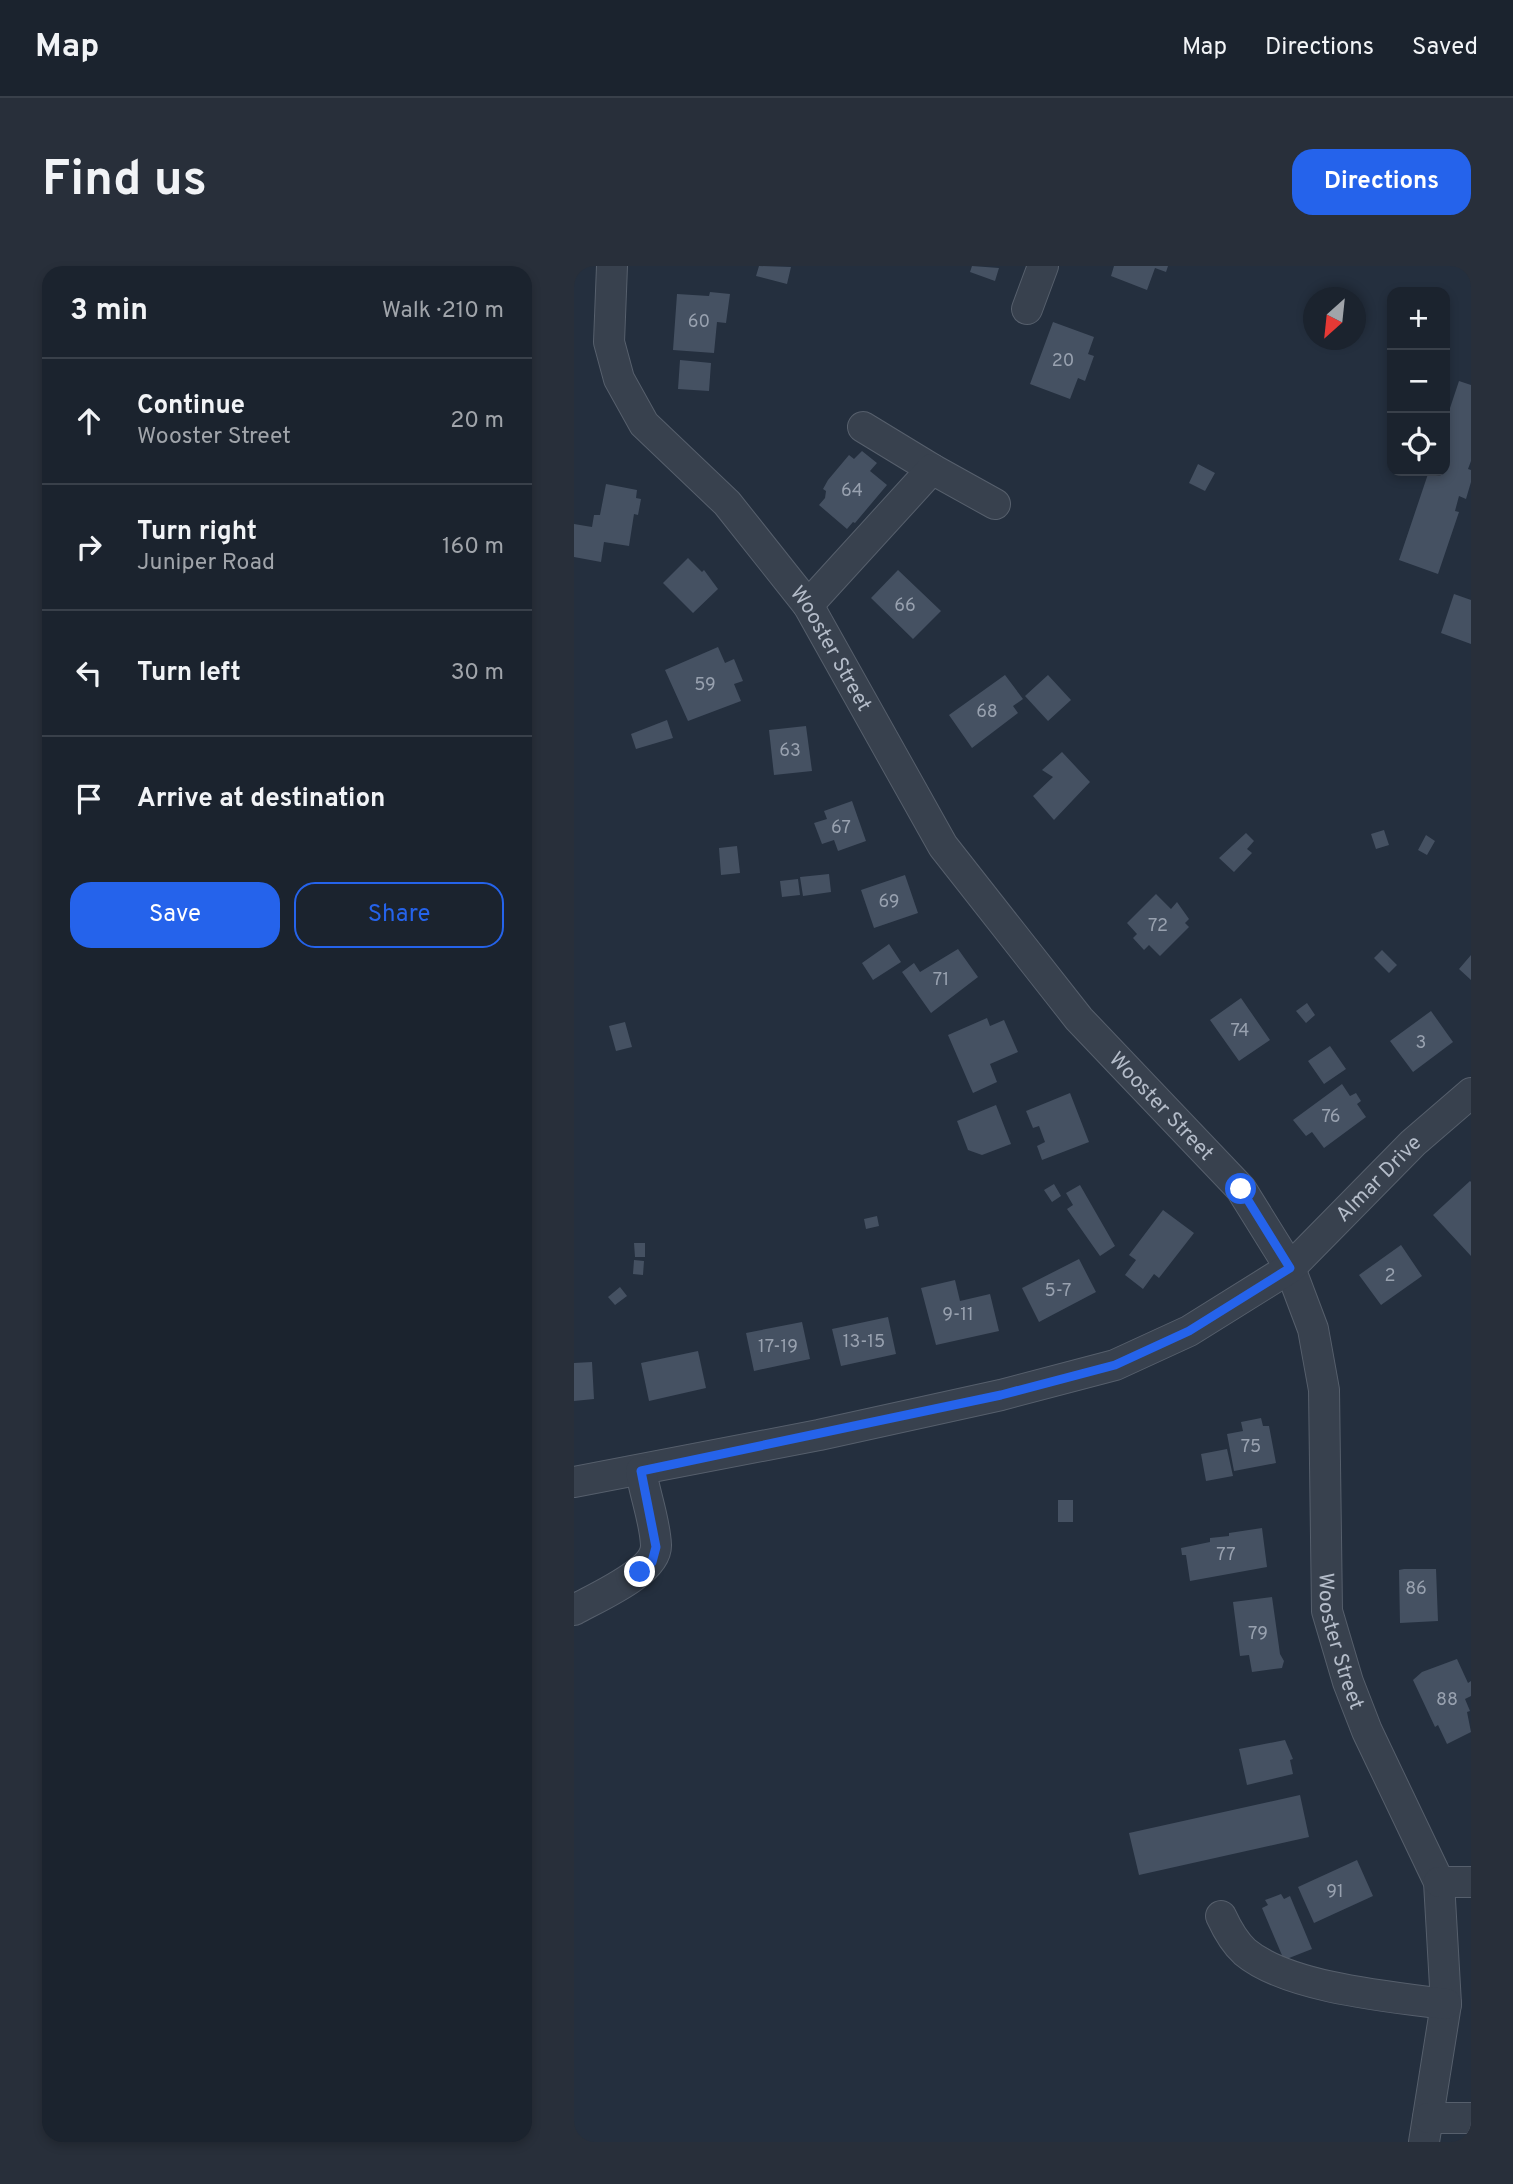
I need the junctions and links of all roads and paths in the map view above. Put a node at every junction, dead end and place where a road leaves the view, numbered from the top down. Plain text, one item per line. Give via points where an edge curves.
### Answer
1 (612, 266) edge
2 (1043, 266) edge
3 (1027, 309) dead end
4 (863, 427) dead end
5 (932, 469) junction
6 (995, 504) dead end
7 (808, 605) junction
8 (1471, 1093) edge
9 (1290, 1268) junction
10 (641, 1471) junction
11 (574, 1482) edge
12 (574, 1610) edge
13 (1439, 1882) junction
14 (1471, 1882) edge
15 (1221, 1916) dead end
16 (1446, 2004) junction
17 (1471, 2118) edge
18 (1426, 2130) edge

1 - 7 street, Wooster Street via 609,342 619,379 644,424 727,503
2 - 3 street
4 - 5 street
5 - 6 street
5 - 7 street
7 - 9 street, Wooster Street via 943,846 1079,1020 1241,1189
8 - 9 street, Almar Drive via 1413,1143
9 - 10 street, Almar Drive via 1189,1331 1115,1365 1001,1395
9 - 13 street, Wooster Street via 1312,1329 1324,1391 1327,1611 1367,1731
10 - 11 street, Almar Drive
10 - 12 street via 656,1547 652,1562
13 - 14 street
13 - 16 street, Wooster Street
15 - 16 street via 1245,1951 1271,1968 1380,1996
16 - 18 street, Wooster Street
17 - 18 street

